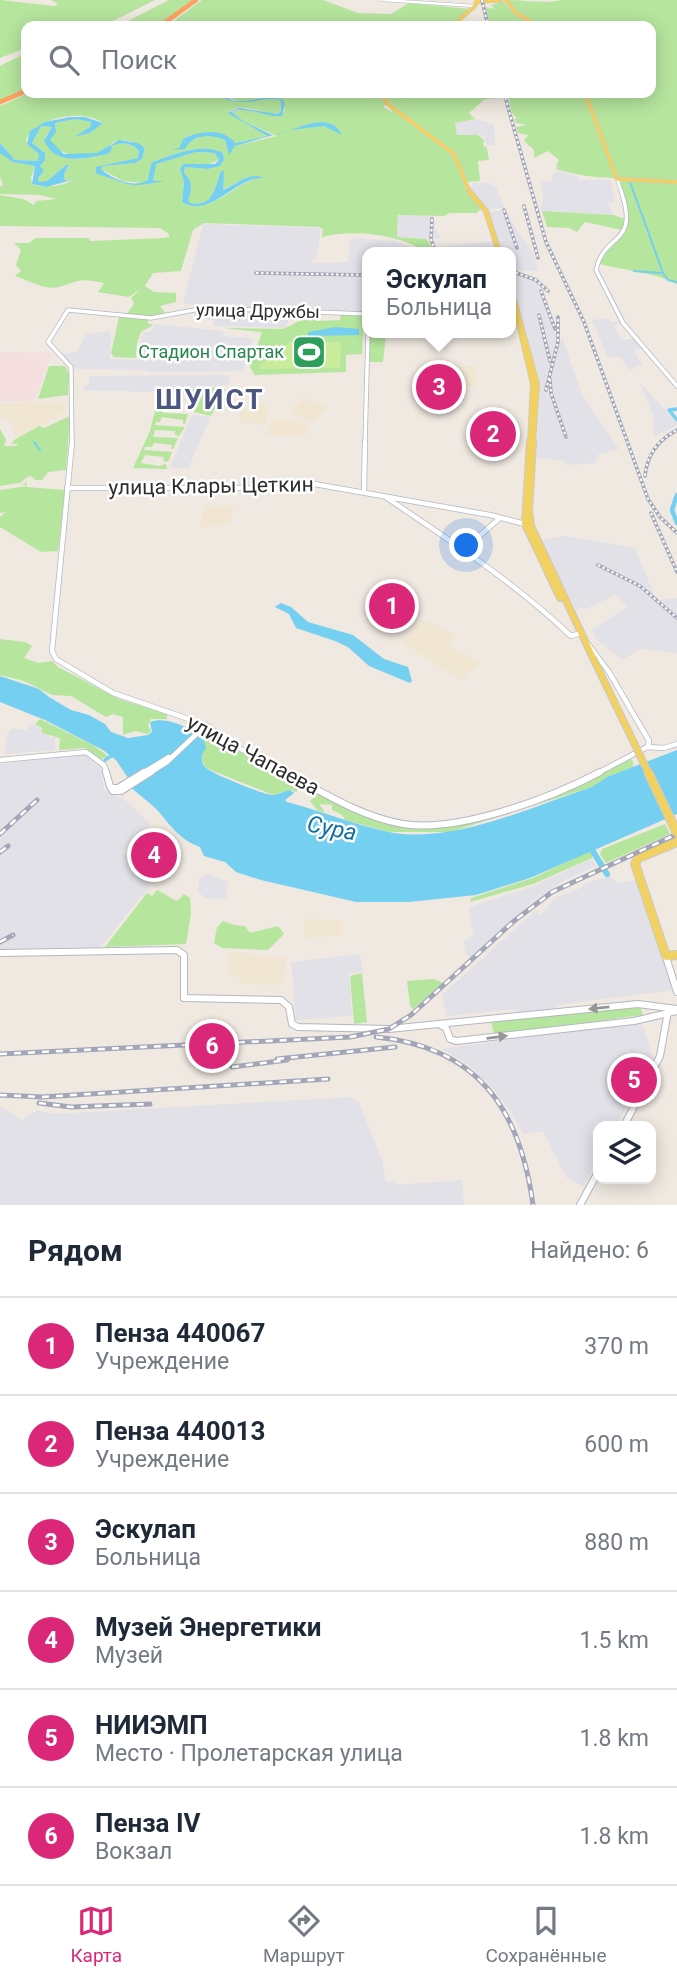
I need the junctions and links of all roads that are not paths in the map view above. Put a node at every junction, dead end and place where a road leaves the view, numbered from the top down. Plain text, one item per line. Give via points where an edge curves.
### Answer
1 (198, 0) edge
2 (383, 0) edge
3 (502, 0) edge
4 (476, 3) edge
5 (168, 21) edge
6 (457, 21) edge
7 (530, 21) edge
8 (21, 93) edge
9 (383, 98) edge
10 (588, 98) edge
11 (0, 103) edge
12 (617, 179) junction
13 (677, 182) edge
14 (497, 247) edge
15 (362, 314) edge
16 (516, 317) edge
17 (49, 338) joint
18 (368, 338) edge
19 (677, 386) edge
20 (67, 485) junction
21 (364, 492) junction
22 (383, 497) junction
23 (500, 517) junction
24 (528, 525) junction
25 (464, 549) junction
26 (582, 636) junction
27 (593, 654) junction
28 (206, 725) junction
29 (677, 744) edge
30 (647, 747) junction
31 (0, 760) edge
32 (677, 832) edge
33 (677, 842) edge
34 (0, 953) edge
35 (677, 955) edge
36 (666, 956) junction
37 (677, 992) edge
38 (647, 1004) junction
39 (667, 1010) junction
40 (677, 1010) edge
41 (650, 1018) junction
42 (453, 1023) junction
43 (438, 1024) junction
44 (447, 1030) junction
45 (627, 1121) edge
46 (593, 1181) edge
47 (580, 1205) edge

1 - 5 highway
2 - 4 main road
3 - 4 main road
3 - 7 main road
4 - 6 main road
8 - 11 highway
9 - 14 main road via 454,154 468,190 486,211
10 - 12 main road
12 - 13 main road
12 - 19 main road via 628,223 601,255 596,270 624,323
15 - 17 main road, улица Дружбы via 205,308 151,318 68,310
16 - 24 main road via 537,384
17 - 20 main road, улица Чапаева via 72,373
18 - 21 main road
20 - 21 main road, улица Клары Цеткин via 278,488 303,482
20 - 28 main road, улица Чапаева via 52,651 56,659 113,693
21 - 22 main road, улица Клары Цеткин
22 - 23 main road
22 - 25 main road
23 - 24 main road
23 - 25 main road
24 - 26 main road
25 - 26 main road via 536,603 571,636
26 - 27 main road
27 - 30 main road via 649,741
27 - 32 main road, bridge
28 - 30 main road, улица Чапаева via 239,748 358,810 378,818 426,825 469,820 566,789
28 - 31 main road via 167,762 115,791 104,765 86,752
29 - 30 main road
33 - 36 main road via 636,861
34 - 43 main road via 171,949 182,952 182,992 188,999 281,1000 298,1027 377,1030
35 - 36 main road
36 - 37 main road
38 - 39 main road
38 - 41 main road
38 -> 42 main road
39 - 40 main road
39 - 41 main road
39 - 45 main road via 660,1056
44 -> 41 main road via 450,1039 460,1041
42 - 43 main road
42 - 44 main road
43 - 44 main road
46 - 47 main road

